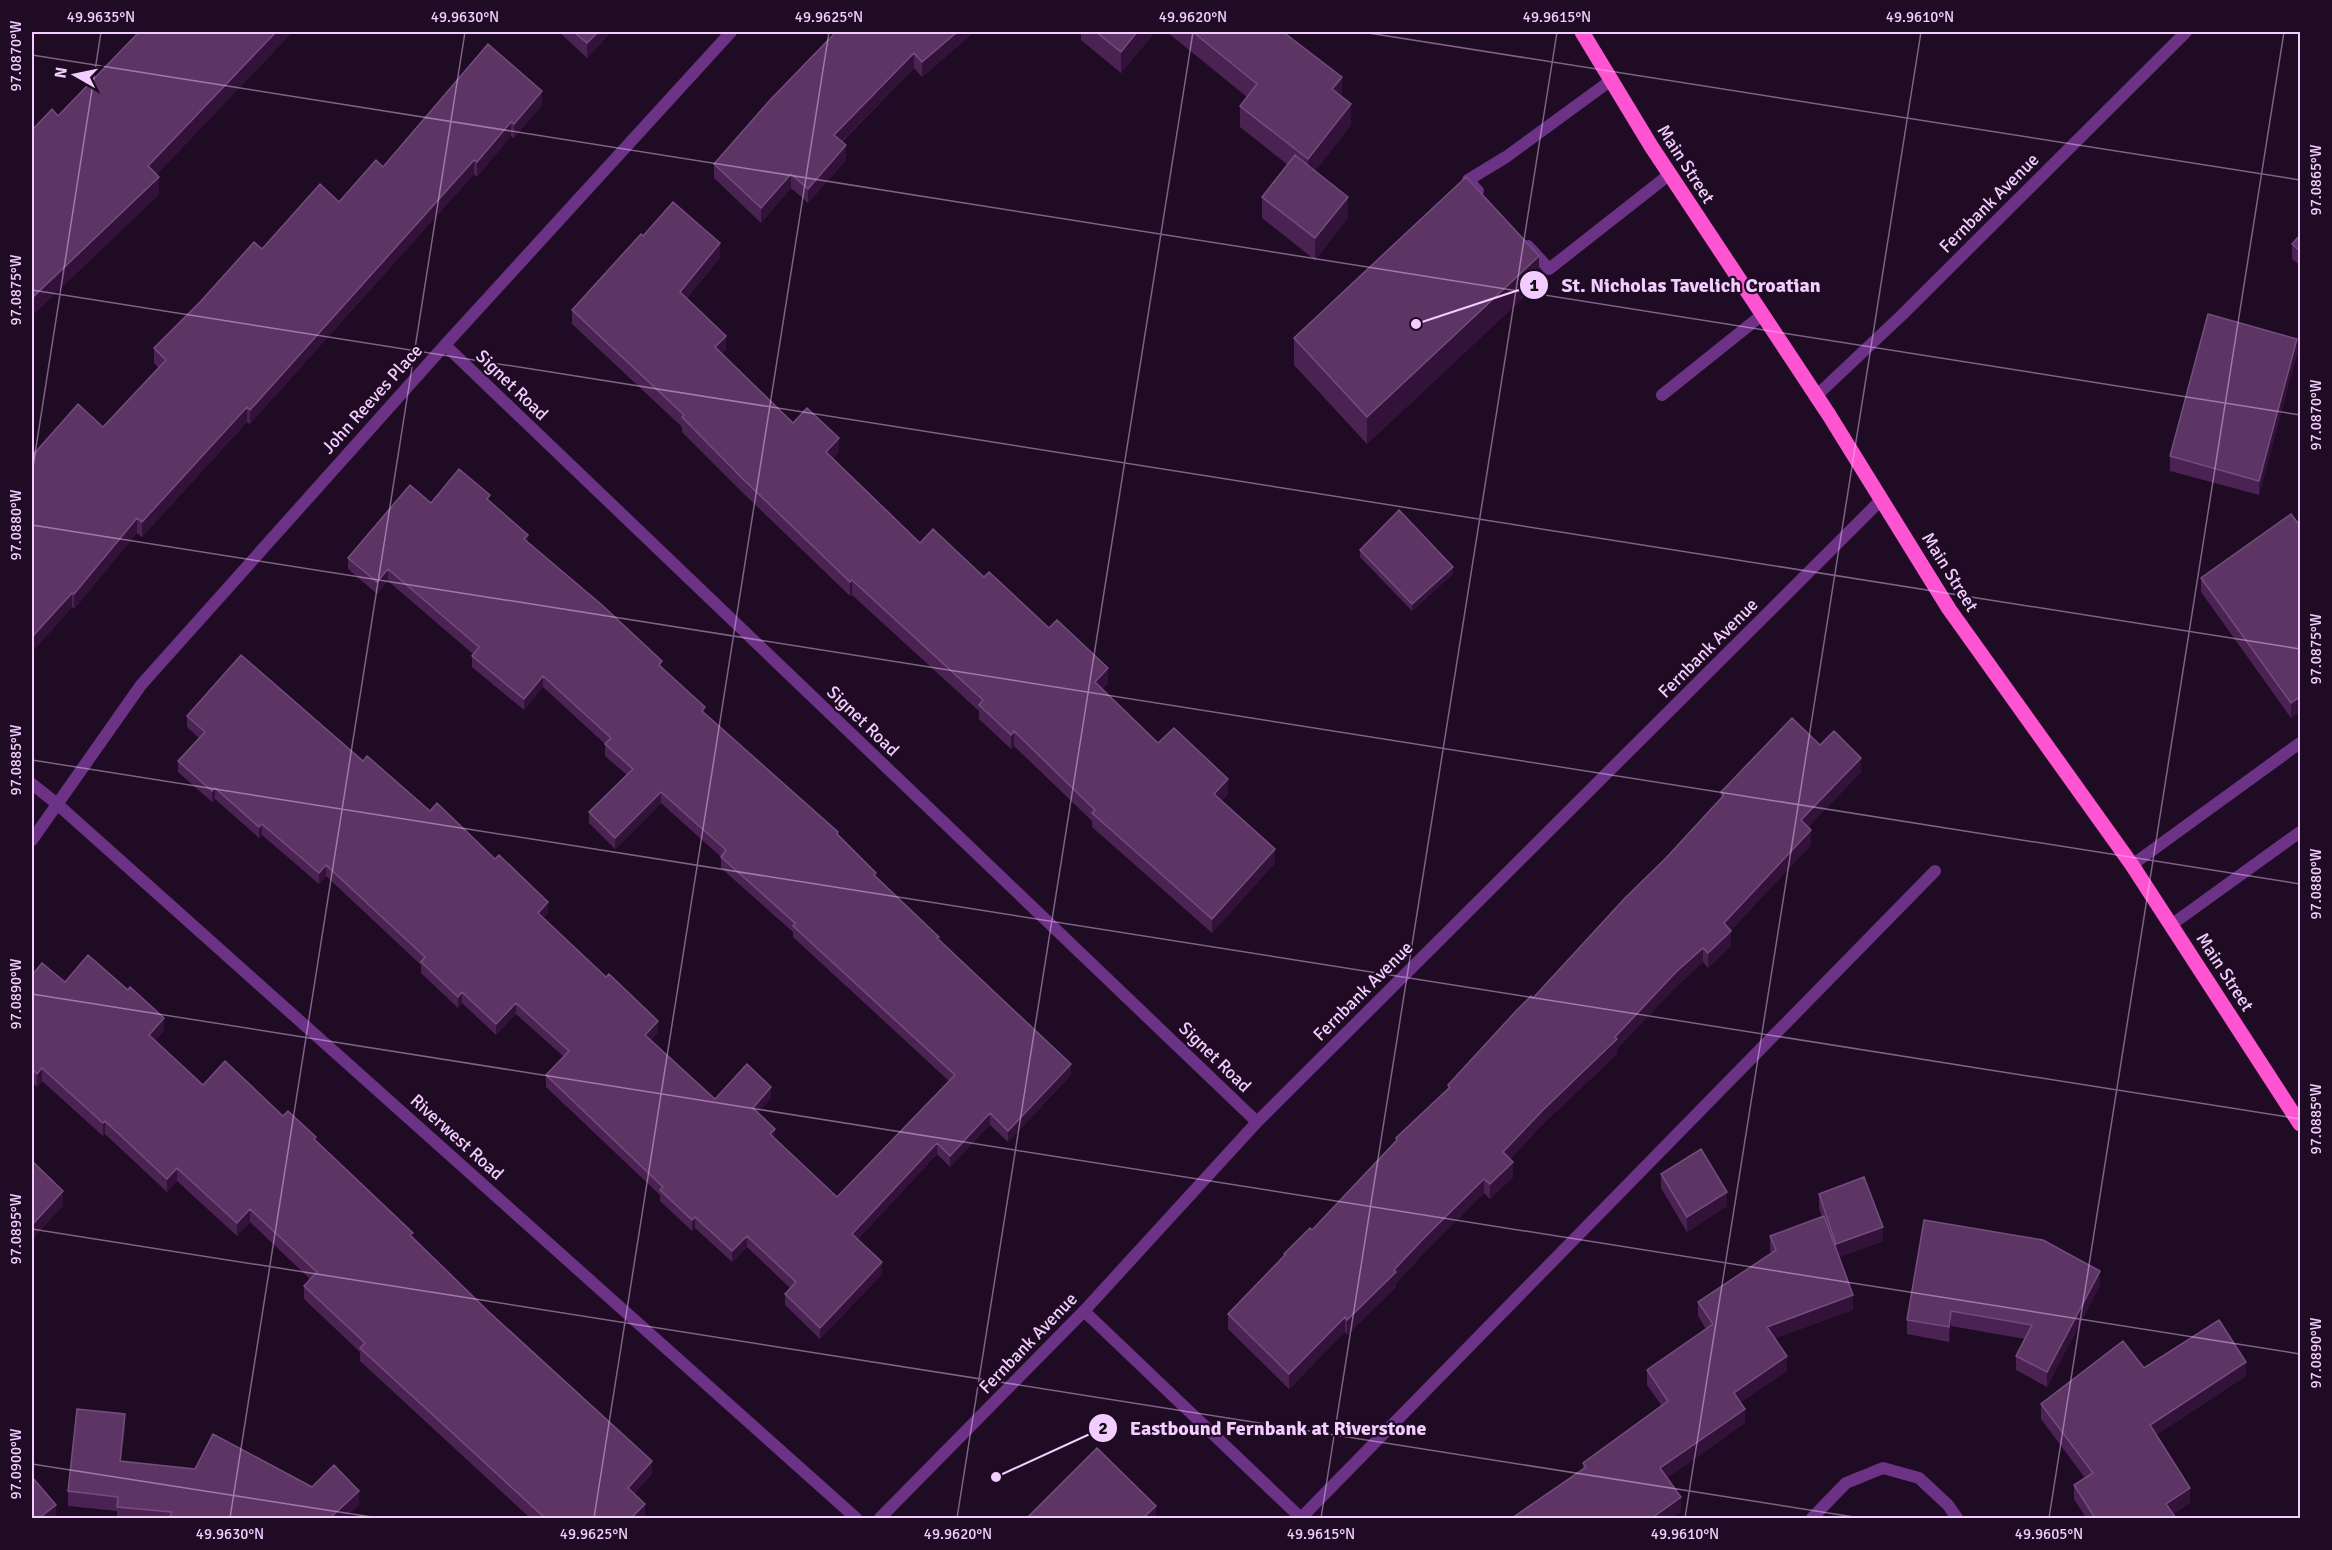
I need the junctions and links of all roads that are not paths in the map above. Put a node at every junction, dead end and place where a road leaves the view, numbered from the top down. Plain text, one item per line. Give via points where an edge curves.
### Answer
1 (731, 32) edge
2 (1582, 32) edge
3 (2186, 32) edge
4 (1610, 81) junction
5 (1670, 174) junction
6 (1483, 196) edge
7 (1520, 237) edge
8 (1762, 315) junction
9 (445, 345) junction
10 (1662, 395) dead end
11 (1815, 397) junction
12 (1882, 499) junction
13 (2301, 743) edge
14 (32, 784) edge
15 (56, 803) junction
16 (2301, 832) edge
17 (32, 840) edge
18 (2132, 865) junction
19 (1935, 871) dead end
20 (2170, 925) junction
21 (1257, 1122) junction
22 (2301, 1124) edge
23 (1084, 1311) junction
24 (856, 1518) edge
25 (880, 1518) edge
26 (1301, 1518) edge
27 (1812, 1518) edge
28 (1957, 1518) edge

1 - 9 street, John Reeves Place
2 - 4 main road, Main Street
3 - 11 street, Fernbank Avenue
4 - 5 main road, Main Street
4 - 6 street via 1468,180
5 - 7 street via 1549,269
5 - 8 main road, Main Street
8 - 10 street
8 - 11 main road, Main Street
9 - 15 street, John Reeves Place via 141,685
9 - 21 street, Signet Road
11 - 12 main road, Main Street
12 - 18 main road, Main Street via 1948,609
12 - 21 street, Fernbank Avenue
13 - 18 street
14 - 15 street, Riverwest Road
15 - 17 street, John Reeves Place
15 - 24 street, Riverwest Road
16 - 20 street
18 - 20 main road, Main Street
19 - 26 street
20 - 22 main road, Main Street
21 - 23 street, Fernbank Avenue
23 - 25 street, Fernbank Avenue
23 - 26 street
27 - 28 street via 1846,1483 1883,1468 1919,1478

